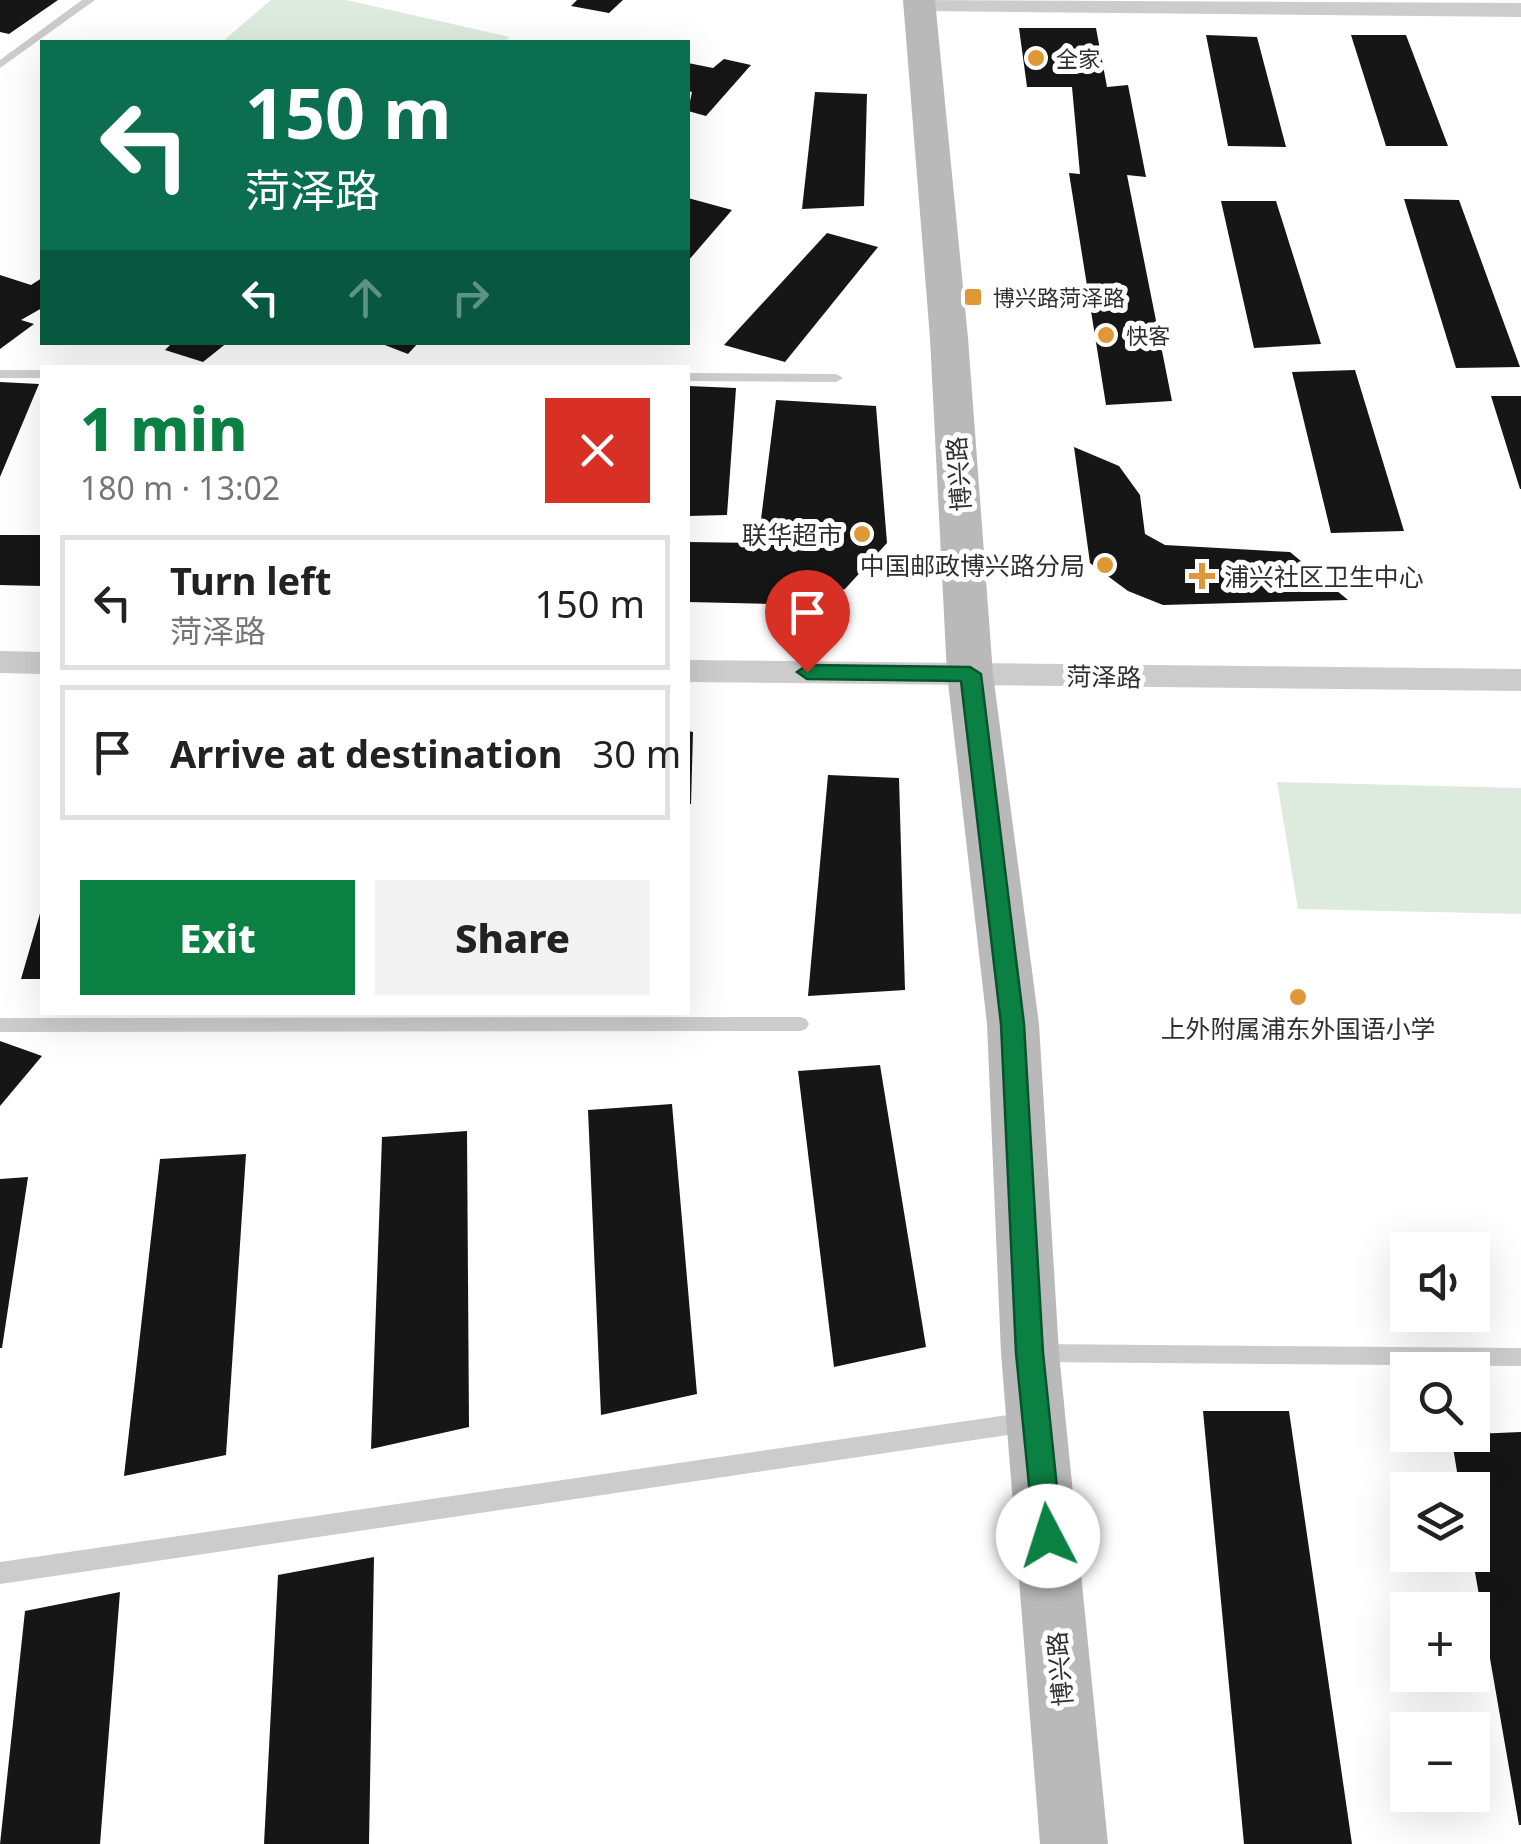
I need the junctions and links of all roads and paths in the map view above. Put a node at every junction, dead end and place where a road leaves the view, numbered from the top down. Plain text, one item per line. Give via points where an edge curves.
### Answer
1 (89, 0) edge
2 (920, 2) edge
3 (1521, 10) edge
4 (0, 65) edge
5 (0, 374) edge
6 (40, 374) edge
7 (690, 377) edge
8 (836, 378) dead end
9 (0, 662) edge
10 (40, 663) edge
11 (690, 670) edge
12 (970, 674) junction
13 (1521, 680) edge
14 (800, 1024) dead end
15 (0, 1025) edge
16 (1030, 1353) junction
17 (1521, 1357) edge
18 (1038, 1420) junction
19 (0, 1574) edge
20 (1074, 1844) edge

1 - 4 lane
2 - 3 street
2 - 12 street, 博兴路
5 - 6 lane
7 - 8 lane
9 - 10 street
11 - 12 street, 菏泽路
12 - 13 street, 菏泽路
12 - 16 street, 博兴路 via 1012,1024
14 - 15 lane
16 - 17 lane
16 - 18 street, 博兴路
18 - 19 lane
18 - 20 street, 博兴路

